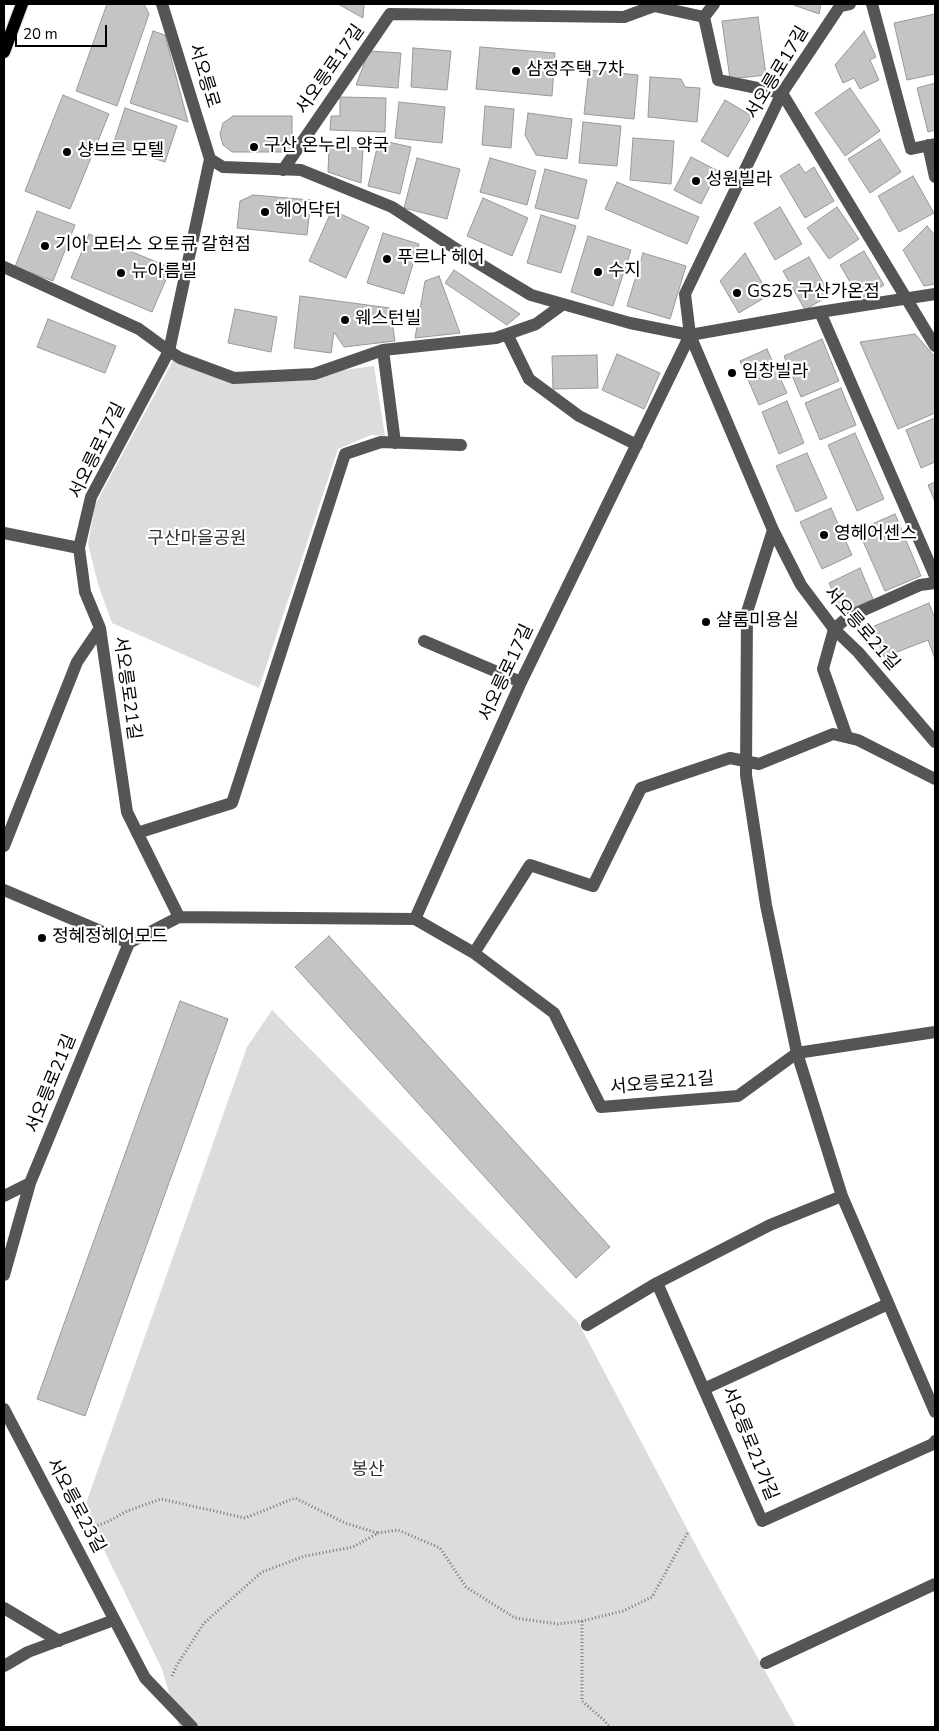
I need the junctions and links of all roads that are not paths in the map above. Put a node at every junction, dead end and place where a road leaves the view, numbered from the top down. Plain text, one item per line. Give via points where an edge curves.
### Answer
1 (22, 4) edge
2 (162, 4) edge
3 (714, 4) edge
4 (844, 4) edge
5 (872, 4) edge
6 (390, 9) edge
7 (704, 18) junction
8 (4, 52) edge
9 (782, 93) junction
10 (932, 145) edge
11 (210, 159) junction
12 (283, 170) junction
13 (935, 177) edge
14 (4, 267) edge
15 (935, 294) edge
16 (906, 298) junction
17 (562, 305) junction
18 (820, 312) junction
19 (506, 334) junction
20 (690, 335) junction
21 (935, 346) edge
22 (383, 350) junction
23 (169, 351) junction
24 (395, 442) junction
25 (462, 445) dead end
26 (637, 445) junction
27 (773, 530) junction
28 (4, 533) edge
29 (79, 548) junction
30 (935, 576) edge
31 (935, 583) edge
32 (100, 628) junction
33 (834, 629) junction
34 (424, 641) dead end
35 (521, 682) junction
36 (848, 737) junction
37 (935, 742) edge
38 (746, 761) junction
39 (935, 779) edge
40 (137, 833) junction
41 (4, 846) edge
42 (4, 890) edge
43 (179, 917) junction
44 (415, 919) junction
45 (129, 943) junction
46 (474, 953) junction
47 (935, 1032) edge
48 (797, 1053) junction
49 (30, 1182) junction
50 (4, 1196) edge
51 (842, 1196) junction
52 (4, 1275) edge
53 (657, 1283) junction
54 (888, 1304) junction
55 (587, 1325) dead end
56 (704, 1389) junction
57 (4, 1409) edge
58 (935, 1412) edge
59 (935, 1441) edge
60 (935, 1584) edge
61 (4, 1608) edge
62 (114, 1620) junction
63 (59, 1641) junction
64 (766, 1663) dead end
65 (4, 1666) edge
66 (192, 1727) edge

1 - 8 main road
2 - 11 street, 서오릉로
3 - 7 street
4 - 9 street, 서오릉로17길
5 - 10 street via 911,149
6 - 7 street via 624,17 654,6
6 - 12 street, 서오릉로17길
7 - 9 street via 718,80
9 - 16 street
9 - 20 street, 서오릉로17길 via 685,294
10 - 13 street
11 - 12 street via 222,167
11 - 23 street, 서오릉로17길
12 - 17 street via 301,170 392,207 531,296
14 - 23 street via 139,329
15 - 16 street
16 - 18 street
16 - 21 street
17 - 19 street via 536,324
17 - 20 street
18 - 20 street
18 - 30 street
19 - 22 street via 496,338
19 - 26 street via 528,379 579,416
20 - 26 street, 서오릉로17길
20 - 27 street, 서오릉로17길
22 - 23 street via 314,374 234,378
22 - 24 street
23 - 29 street, 서오릉로17길 via 91,497
24 - 25 street
24 - 40 street via 381,442 345,454 232,803
26 - 35 street, 서오릉로17길
27 - 33 street, 서오릉로21길 via 801,585
27 - 38 street via 747,612
28 - 29 street
29 - 32 street, 서오릉로17길 via 85,592
31 - 33 street via 920,585 848,617
32 - 40 street, 서오릉로21길 via 127,812
32 - 41 street, 서오릉로21길 via 77,662
33 - 36 street via 823,669
33 - 37 street, 서오릉로21길 via 858,652
34 - 35 street
35 - 44 street, 서오릉로17길
36 - 38 street via 833,734 759,764
36 - 39 street
38 - 46 street via 730,758 641,788 593,886 530,865
38 - 48 street via 766,905
40 - 43 street, 서오릉로21길
42 - 45 street
43 - 44 street, 서오릉로21길
43 - 45 street, 서오릉로21길
44 - 46 street, 서오릉로21길
45 - 49 street, 서오릉로21길
46 - 48 street, 서오릉로21길 via 554,1013 601,1107 738,1096
47 - 48 street, 서오릉로21길
48 - 51 street
49 - 50 street
49 - 52 street
51 - 53 street via 770,1226
51 - 54 street
53 - 55 street
53 - 56 street
54 - 56 street, 서오릉로21가길
54 - 58 street
56 - 59 street, 서오릉로21가길 via 762,1521
57 - 62 street, 서오릉로23길
60 - 64 street
61 - 63 street
62 - 63 street
62 - 66 street, 서오릉로23길 via 145,1678
63 - 65 street via 28,1652

